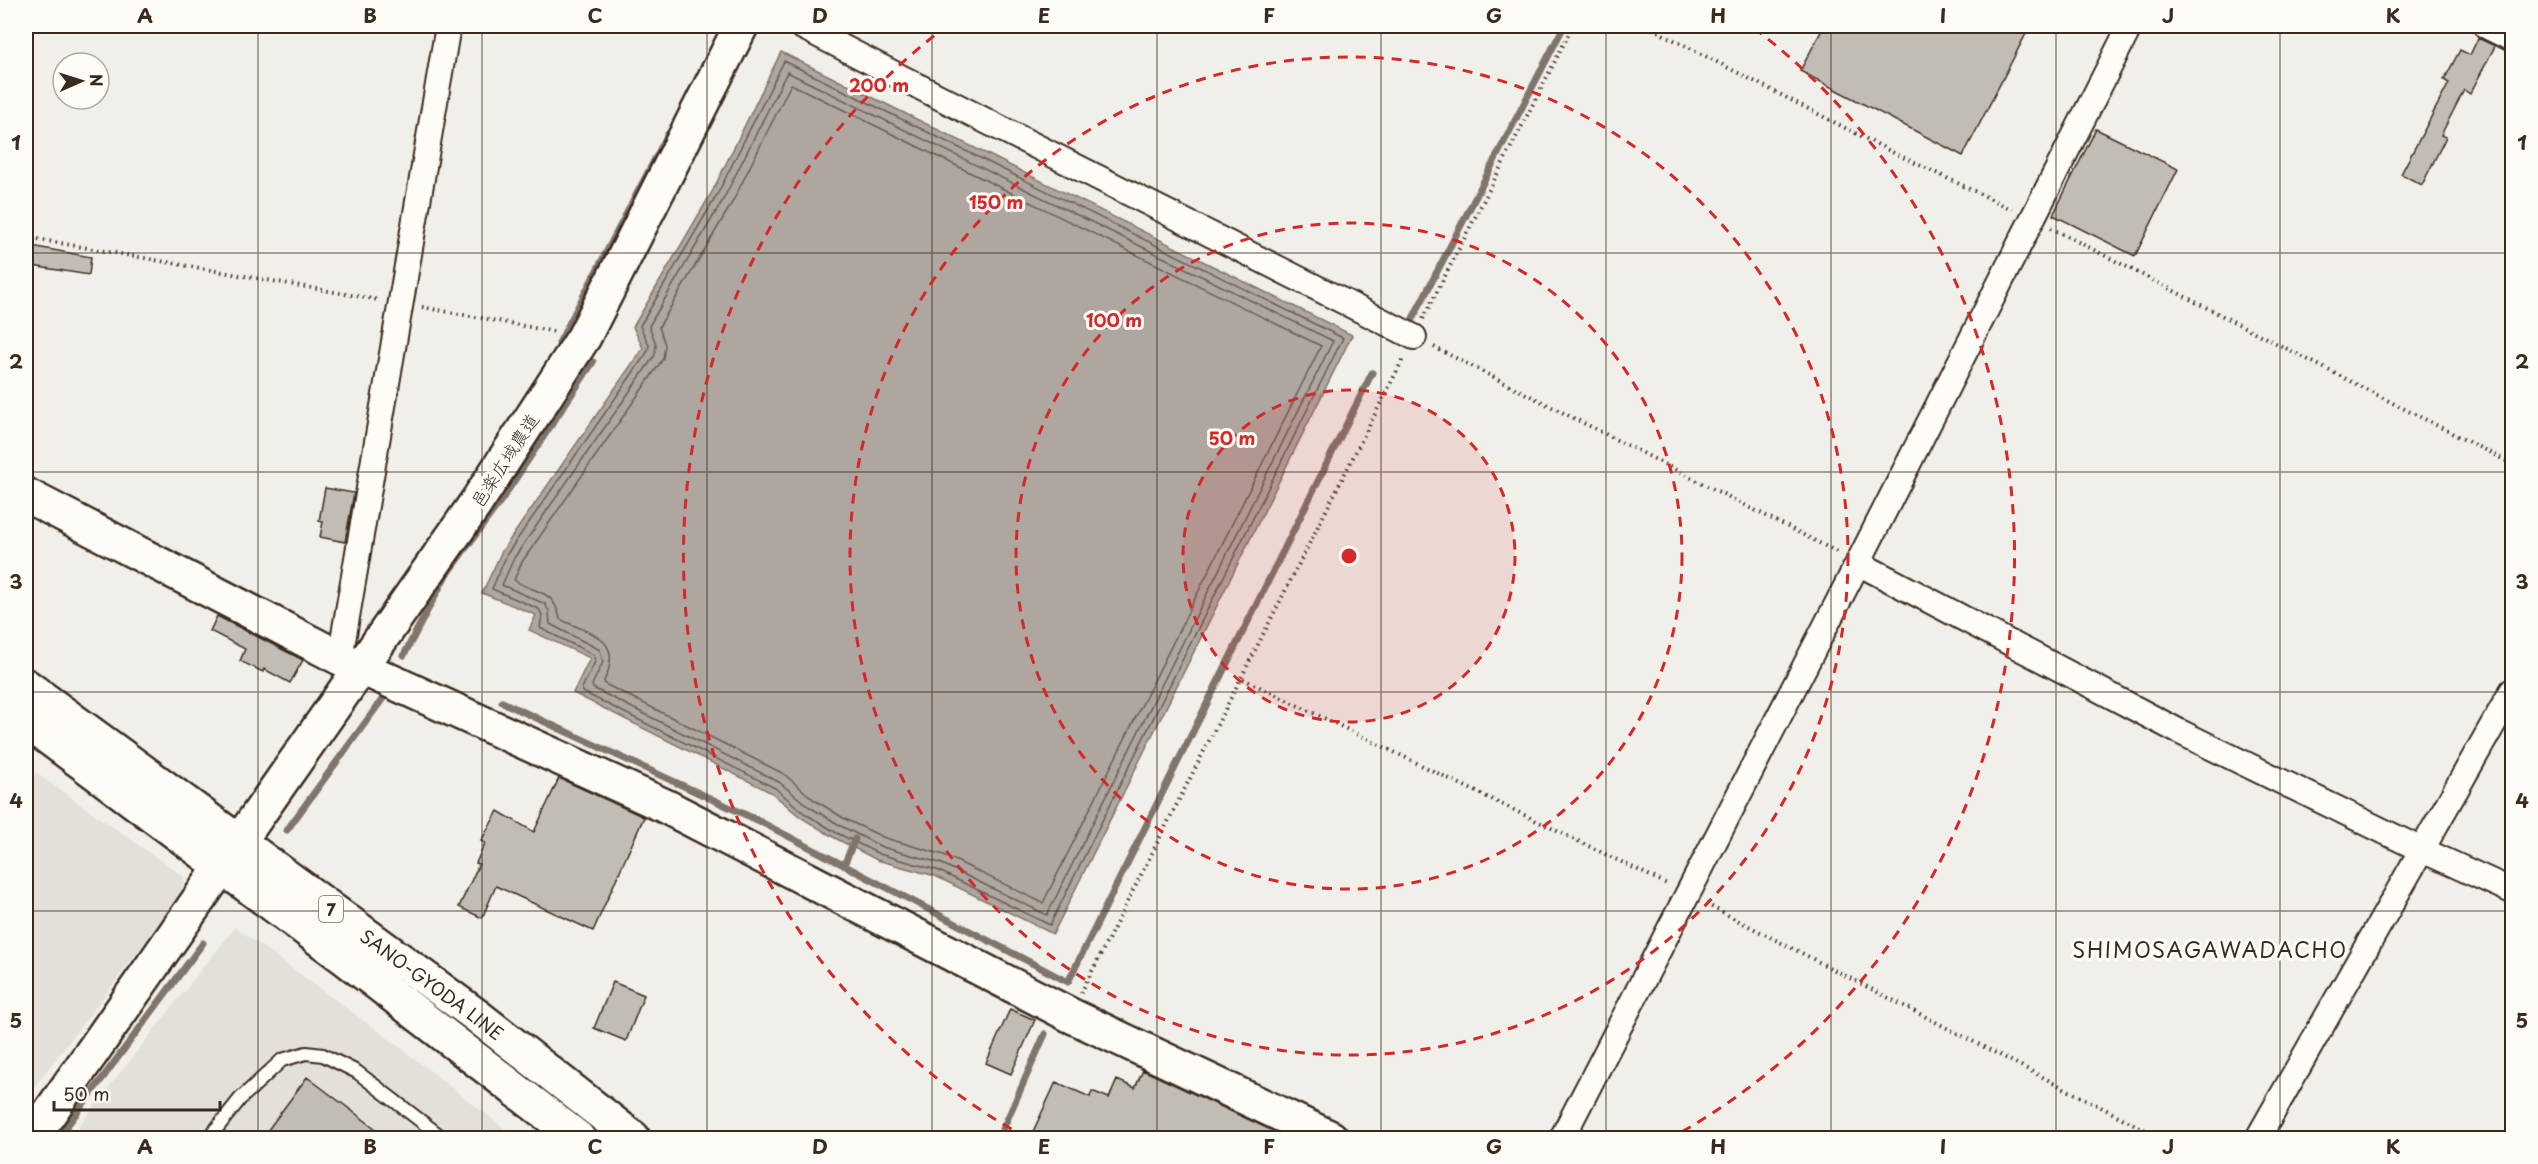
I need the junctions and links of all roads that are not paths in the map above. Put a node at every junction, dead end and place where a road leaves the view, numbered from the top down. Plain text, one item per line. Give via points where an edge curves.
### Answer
1 (448, 26) edge
2 (741, 26) edge
3 (801, 26) edge
4 (2130, 26) edge
5 (2486, 26) edge
6 (2512, 39) edge
7 (1414, 337) road end
8 (26, 495) edge
9 (1858, 563) junction
10 (351, 663) junction
11 (26, 686) edge
12 (2512, 691) edge
13 (26, 721) edge
14 (2422, 850) junction
15 (231, 856) junction
16 (2512, 891) edge
17 (32, 1138) edge
18 (209, 1138) edge
19 (443, 1138) edge
20 (578, 1138) edge
21 (633, 1138) edge
22 (1331, 1138) edge
23 (1563, 1138) edge
24 (2258, 1138) edge

1 - 10 street via 399,303
2 - 10 street, 邑楽広域農道 via 584,337 476,503
3 - 7 street
4 - 9 street
5 - 6 street
8 - 10 street
9 - 14 street via 2178,732
9 - 23 street
10 - 15 street, 邑楽広域農道
10 - 22 street via 665,806 1070,1015
11 - 15 street, SANO-GYODA LINE / 7
12 - 14 street
13 - 15 street, SANO-GYODA LINE / 7
14 - 16 street
14 - 24 street
15 - 17 street, 邑楽広域農道
15 - 20 street, SANO-GYODA LINE / 7 via 346,959
15 - 21 street, SANO-GYODA LINE / 7 via 467,1009
18 - 19 lane via 240,1099 282,1060 306,1053 323,1055 357,1072

